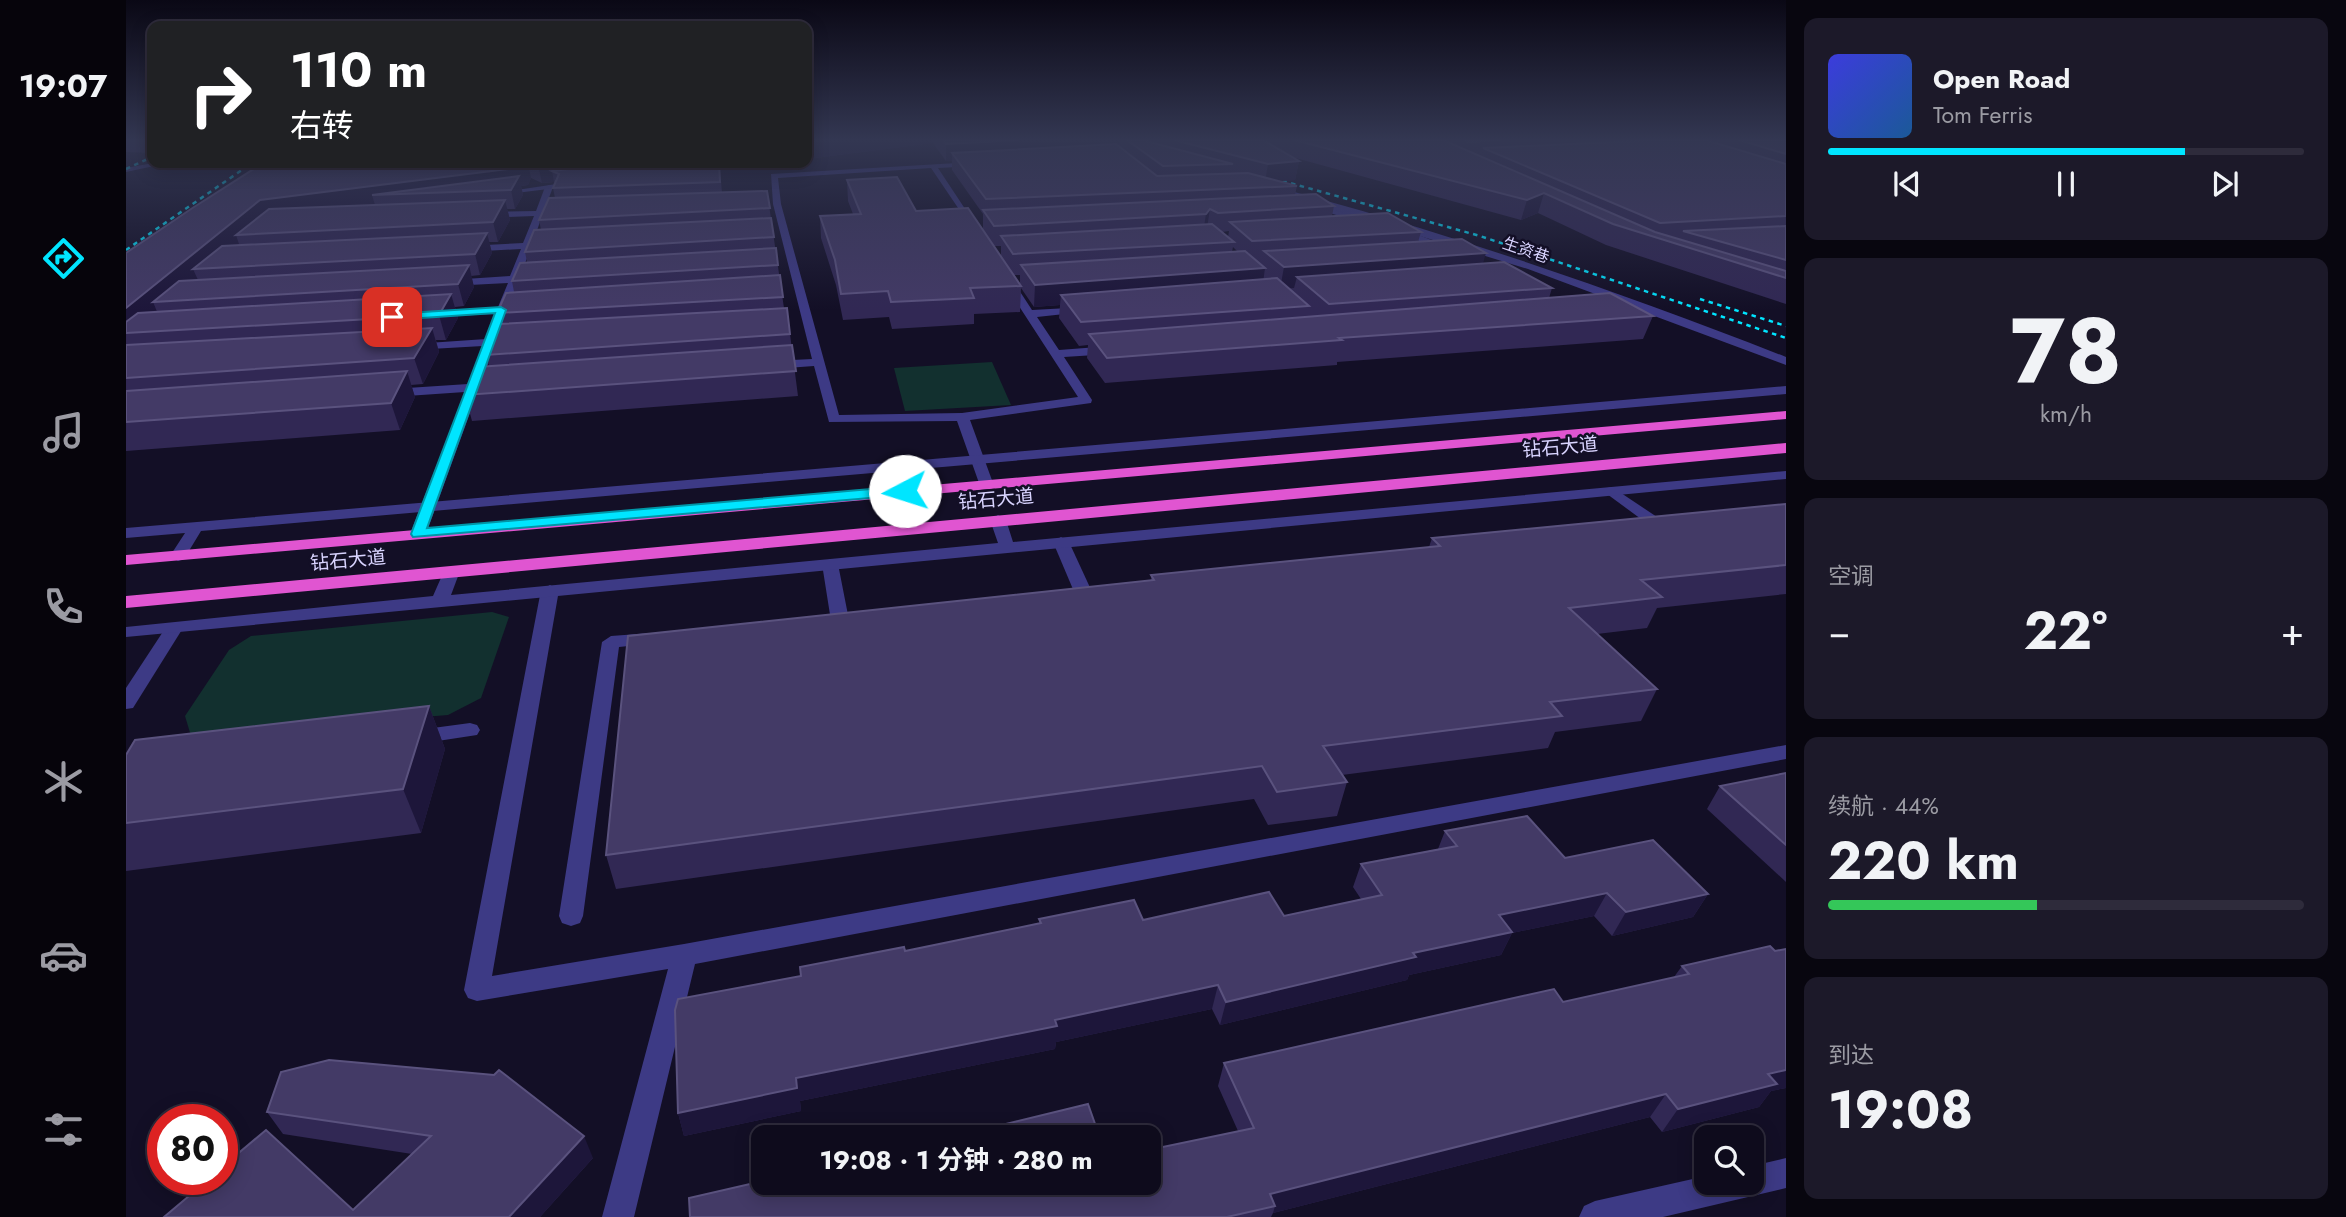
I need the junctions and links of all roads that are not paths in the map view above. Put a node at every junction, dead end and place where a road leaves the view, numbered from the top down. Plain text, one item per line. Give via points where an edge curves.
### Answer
1 (545, 197) edge
2 (776, 197) edge
3 (953, 197) edge
4 (1290, 197) edge
5 (1297, 197) edge
6 (777, 204) junction
7 (764, 205) edge
8 (1324, 208) junction
9 (1297, 210) edge
10 (579, 212) edge
11 (539, 214) junction
12 (472, 216) edge
13 (984, 223) edge
14 (1387, 227) junction
15 (1347, 229) edge
16 (771, 232) edge
17 (784, 232) junction
18 (567, 243) edge
19 (527, 246) junction
20 (459, 249) edge
21 (1465, 255) junction
22 (1437, 257) edge
23 (792, 262) junction
24 (779, 263) edge
25 (1488, 266) edge
26 (553, 277) edge
27 (513, 279) junction
28 (1021, 281) edge
29 (444, 283) edge
30 (800, 291) junction
31 (786, 292) dead end
32 (528, 308) edge
33 (1098, 308) edge
34 (501, 310) junction
35 (1029, 314) junction
36 (419, 315) edge
37 (808, 324) junction
38 (794, 325) dead end
39 (530, 340) edge
40 (489, 342) junction
41 (405, 347) edge
42 (1122, 349) edge
43 (1056, 354) junction
44 (1786, 361) edge
45 (818, 362) junction
46 (763, 366) edge
47 (501, 385) edge
48 (473, 387) junction
49 (1786, 390) edge
50 (376, 394) edge
51 (1786, 415) edge
52 (962, 417) junction
53 (1786, 448) edge
54 (977, 460) junction
55 (1786, 475) edge
56 (986, 483) junction
57 (1612, 491) junction
58 (427, 507) junction
59 (998, 520) junction
60 (197, 527) junction
61 (126, 533) edge
62 (418, 534) junction
63 (1640, 534) edge
64 (1061, 542) junction
65 (1007, 547) junction
66 (178, 556) junction
67 (126, 561) edge
68 (830, 564) junction
69 (452, 571) junction
70 (550, 590) junction
71 (1084, 594) edge
72 (440, 601) junction
73 (126, 602) edge
74 (867, 618) edge
75 (174, 628) junction
76 (126, 632) edge
77 (665, 637) edge
78 (126, 703) edge
79 (470, 730) dead end
80 (401, 739) edge
81 (1786, 752) edge
82 (571, 916) dead end
83 (684, 955) junction
84 (1786, 1173) edge
85 (1764, 1178) edge
86 (1694, 1194) edge
87 (616, 1211) edge
88 (1595, 1217) edge

1 - 11 street
2 - 6 street
3 - 13 street via 973,228
4 - 8 street, 生资巷
5 - 44 street, 生资巷 via 1382,219 1521,265
6 - 7 street
6 - 17 street
8 - 9 street
8 - 14 street
10 - 11 street
11 - 12 street
11 - 19 street
14 - 15 street
14 - 21 street
16 - 17 street
17 - 23 street
18 - 19 street
19 - 20 street
19 - 27 street
21 - 22 street
21 - 25 street
23 - 24 street
23 - 30 street
26 - 27 street
27 - 29 street
27 - 34 street
28 - 35 street via 1005,276
30 - 31 street
30 - 37 street
32 - 34 street
33 - 35 street
34 - 36 street
34 - 40 street
35 - 43 street
37 - 38 street
37 - 45 street
39 - 40 street
40 - 41 street
40 - 48 street
42 - 43 street
43 - 52 street via 1086,400
45 - 46 street
45 - 52 street via 834,419
47 - 48 street
48 - 50 street
48 - 58 street
49 - 54 street
51 - 56 highway, 钻石大道
52 - 54 street
53 - 59 highway, 钻石大道
54 - 56 street
54 - 58 street
55 - 57 street
56 - 62 highway, 钻石大道
57 - 63 street via 1674,530
57 - 64 street
58 - 60 street
58 - 62 street
59 - 65 street
59 - 69 highway, 钻石大道
60 - 61 street
60 - 66 street
62 - 66 highway, 钻石大道
64 - 65 street
64 - 71 street
65 - 68 street
66 - 67 highway, 钻石大道
68 - 70 street
68 - 74 street via 833,621
69 - 72 street
69 - 73 highway, 钻石大道
70 - 72 street
70 - 83 street via 477,990
72 - 75 street
75 - 76 street
75 - 78 street
77 - 82 street via 611,642
79 - 80 street
81 - 83 street
83 - 87 street
84 - 85 street
86 - 88 street

